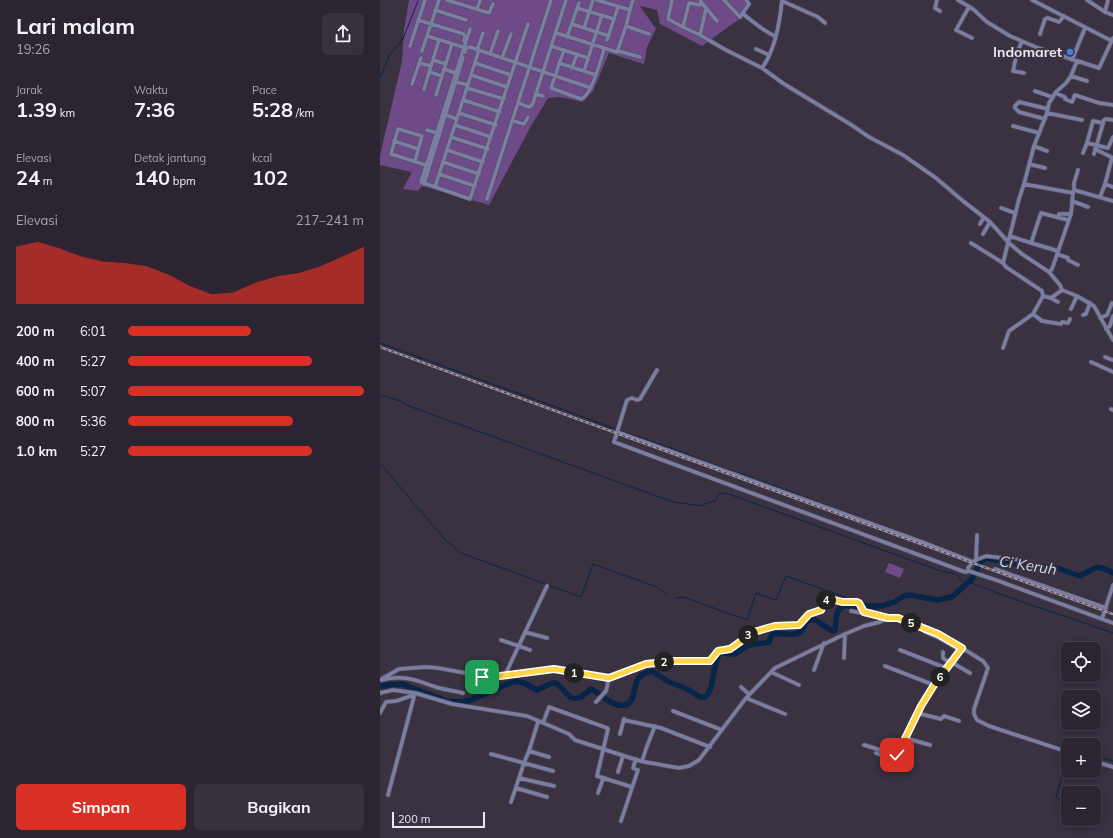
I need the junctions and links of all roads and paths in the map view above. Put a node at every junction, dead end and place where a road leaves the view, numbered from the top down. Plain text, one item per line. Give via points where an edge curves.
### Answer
1 (425, 0) edge
2 (439, 0) edge
3 (450, 0) edge
4 (466, 0) edge
5 (551, 0) edge
6 (566, 0) edge
7 (593, 0) edge
8 (597, 0) edge
9 (633, 0) edge
10 (672, 0) edge
11 (724, 0) edge
12 (746, 0) edge
13 (782, 0) edge
14 (937, 0) edge
15 (958, 0) edge
16 (970, 0) edge
17 (1032, 0) edge
18 (1087, 0) edge
19 (1108, 0) edge
20 (480, 1) dead end
21 (689, 1) edge
22 (701, 1) edge
23 (579, 3) dead end
24 (493, 4) dead end
25 (464, 5) junction
26 (968, 6) junction
27 (618, 7) junction
28 (577, 8) junction
29 (706, 8) junction
30 (435, 10) junction
31 (477, 10) junction
32 (630, 10) junction
33 (589, 12) junction
34 (940, 12) dead end
35 (1105, 12) junction
36 (743, 14) junction
37 (602, 15) junction
38 (1113, 15) edge
39 (1064, 16) junction
40 (614, 19) junction
41 (418, 20) junction
42 (466, 20) dead end
43 (717, 21) dead end
44 (826, 23) dead end
45 (431, 24) junction
46 (528, 24) dead end
47 (572, 24) junction
48 (626, 26) junction
49 (683, 27) junction
50 (584, 28) junction
51 (1085, 28) junction
52 (470, 29) dead end
53 (498, 31) dead end
54 (597, 32) junction
55 (483, 33) dead end
56 (556, 33) junction
57 (511, 34) dead end
58 (649, 34) dead end
59 (1040, 34) dead end
60 (700, 35) junction
61 (427, 36) junction
62 (776, 36) junction
63 (567, 37) junction
64 (972, 38) dead end
65 (1112, 39) edge
66 (439, 40) junction
67 (1022, 41) junction
68 (452, 44) junction
69 (592, 45) junction
70 (410, 46) dead end
71 (552, 46) junction
72 (464, 48) junction
73 (1108, 48) junction
74 (604, 49) junction
75 (756, 49) dead end
76 (1113, 49) edge
77 (478, 50) junction
78 (564, 50) junction
79 (422, 51) dead end
80 (618, 52) junction
81 (490, 54) junction
82 (577, 54) junction
83 (769, 55) junction
84 (640, 57) dead end
85 (421, 58) dead end
86 (502, 58) junction
87 (588, 58) junction
88 (433, 60) junction
89 (1072, 60) junction
90 (516, 62) junction
91 (1077, 62) junction
92 (419, 63) junction
93 (475, 63) junction
94 (559, 63) junction
95 (446, 64) junction
96 (431, 66) junction
97 (530, 67) junction
98 (572, 68) junction
99 (762, 68) junction
100 (444, 69) junction
101 (584, 71) junction
102 (429, 72) junction
103 (542, 72) junction
104 (1024, 73) dead end
105 (457, 74) junction
106 (471, 75) junction
107 (511, 75) junction
108 (596, 75) junction
109 (442, 76) junction
110 (555, 76) junction
111 (1071, 76) junction
112 (455, 81) junction
113 (1087, 81) dead end
114 (412, 84) dead end
115 (468, 86) junction
116 (507, 87) junction
117 (591, 88) junction
118 (424, 89) dead end
119 (1036, 91) dead end
120 (1055, 93) junction
121 (436, 94) dead end
122 (535, 94) junction
123 (544, 96) dead end
124 (1052, 97) junction
125 (463, 100) junction
126 (504, 100) junction
127 (519, 103) junction
128 (1113, 105) edge
129 (1048, 111) junction
130 (500, 112) junction
131 (459, 113) junction
132 (446, 115) junction
133 (528, 117) dead end
134 (457, 119) junction
135 (1045, 119) junction
136 (1082, 120) dead end
137 (1113, 120) edge
138 (512, 121) junction
139 (1103, 123) junction
140 (455, 125) junction
141 (496, 125) junction
142 (1013, 126) dead end
143 (427, 130) dead end
144 (1039, 132) junction
145 (1090, 132) junction
146 (437, 133) junction
147 (1099, 135) junction
148 (451, 137) junction
149 (491, 137) junction
150 (1113, 137) edge
151 (394, 141) junction
152 (1087, 143) junction
153 (1034, 146) junction
154 (1096, 147) junction
155 (418, 149) junction
156 (488, 149) junction
157 (447, 150) junction
158 (1047, 151) dead end
159 (1083, 153) dead end
160 (1094, 154) dead end
161 (1113, 158) edge
162 (415, 161) junction
163 (443, 162) junction
164 (483, 162) junction
165 (1029, 164) junction
166 (426, 165) junction
167 (1045, 168) dead end
168 (1078, 170) dead end
169 (439, 174) junction
170 (479, 174) junction
171 (424, 184) junction
172 (1024, 184) junction
173 (1105, 184) junction
174 (476, 186) junction
175 (1113, 186) edge
176 (435, 187) junction
177 (1073, 192) junction
178 (1100, 198) junction
179 (487, 199) dead end
180 (1072, 201) junction
181 (1113, 201) edge
182 (1088, 207) dead end
183 (1001, 208) dead end
184 (1015, 213) junction
185 (1071, 214) junction
186 (984, 217) junction
187 (1058, 217) junction
188 (1068, 220) junction
189 (990, 222) junction
190 (980, 224) dead end
191 (983, 234) dead end
192 (1009, 241) junction
193 (971, 242) dead end
194 (1031, 243) junction
195 (1057, 252) junction
196 (1003, 263) junction
197 (1078, 265) dead end
198 (1050, 271) junction
199 (1062, 290) junction
200 (1043, 296) junction
201 (1077, 296) junction
202 (1051, 298) junction
203 (1058, 302) dead end
204 (1090, 303) junction
205 (1112, 303) dead end
206 (1071, 309) dead end
207 (1033, 314) junction
208 (1083, 315) dead end
209 (1113, 316) edge
210 (1102, 317) junction
211 (1070, 319) dead end
212 (1108, 328) junction
213 (1113, 340) edge
214 (1003, 348) dead end
215 (1105, 357) dead end
216 (1113, 360) edge
217 (1091, 362) dead end
218 (657, 370) dead end
219 (1113, 372) edge
220 (617, 430) junction
221 (977, 535) dead end
222 (1020, 560) dead end
223 (975, 561) junction
224 (995, 569) dead end
225 (971, 572) junction
226 (1113, 585) edge
227 (547, 586) dead end
228 (1106, 608) junction
229 (851, 611) dead end
230 (864, 612) junction
231 (888, 618) junction
232 (1102, 619) junction
233 (1113, 623) edge
234 (525, 632) junction
235 (925, 632) dead end
236 (845, 635) junction
237 (547, 638) dead end
238 (502, 640) dead end
239 (824, 643) junction
240 (518, 646) junction
241 (961, 649) junction
242 (530, 650) dead end
243 (900, 650) dead end
244 (943, 652) dead end
245 (844, 658) dead end
246 (951, 662) junction
247 (885, 666) dead end
248 (946, 668) junction
249 (814, 670) dead end
250 (773, 673) junction
251 (970, 673) dead end
252 (505, 676) junction
253 (609, 678) junction
254 (380, 680) edge
255 (799, 685) dead end
256 (934, 685) junction
257 (741, 687) dead end
258 (380, 693) edge
259 (463, 693) dead end
260 (414, 694) junction
261 (748, 698) junction
262 (596, 702) dead end
263 (673, 711) dead end
264 (380, 713) edge
265 (918, 713) junction
266 (785, 714) dead end
267 (959, 720) dead end
268 (538, 722) junction
269 (543, 723) junction
270 (655, 726) junction
271 (722, 730) junction
272 (620, 734) dead end
273 (905, 738) junction
274 (930, 744) dead end
275 (864, 745) dead end
276 (710, 747) junction
277 (603, 750) junction
278 (1061, 750) edge
279 (529, 751) junction
280 (876, 753) dead end
281 (491, 754) dead end
282 (897, 755) junction
283 (623, 756) junction
284 (549, 757) dead end
285 (636, 759) junction
286 (641, 761) junction
287 (524, 762) junction
288 (1101, 763) edge
289 (1113, 767) edge
290 (638, 770) junction
291 (553, 771) dead end
292 (618, 772) dead end
293 (519, 778) junction
294 (603, 778) junction
295 (554, 786) dead end
296 (632, 787) junction
297 (516, 788) junction
298 (598, 793) dead end
299 (388, 795) dead end
300 (547, 797) dead end
301 (511, 802) dead end
302 (621, 821) dead end

1 - 41 street
2 - 30 street
3 - 25 street
4 - 25 street
5 - 97 street
6 - 56 street
7 - 33 street
8 - 27 street
9 - 32 street
10 - 49 street via 668,19
11 - 36 street via 739,17
12 - 36 street via 749,4
13 - 44 street
13 - 62 street
14 - 34 street via 935,8
15 - 26 street
16 - 26 street
17 - 39 street
18 - 35 street
19 - 35 street
20 - 31 street
21 - 22 street via 698,5
21 - 49 street
22 - 29 street
23 - 28 street
24 - 31 street via 489,13
25 - 31 street
26 - 64 street via 956,30
26 - 67 street via 988,22
27 - 32 street
27 - 40 street
28 - 33 street
28 - 47 street
29 - 43 street
29 - 60 street
30 - 42 street
30 - 45 street
32 - 48 street
33 - 37 street
33 - 50 street
35 - 38 street
36 - 62 street via 764,31
37 - 40 street
37 - 54 street
39 - 51 street
39 - 59 street via 1060,22 1048,18 1045,20
40 - 54 street via 608,38
41 - 45 street
41 - 70 street
45 - 61 street
45 - 72 street via 465,35
46 - 90 street
47 - 50 street
47 - 63 street
48 - 58 street
48 - 80 street
49 - 60 street
50 - 54 street
51 - 65 street
51 - 89 street
52 - 72 street
53 - 81 street
54 - 69 street
55 - 77 street
56 - 63 street
56 - 71 street
57 - 86 street
60 - 99 street
61 - 66 street
61 - 79 street
62 - 83 street
63 - 69 street
65 - 73 street
66 - 68 street
66 - 88 street
67 - 89 street
67 - 104 street via 1013,71
68 - 72 street
68 - 95 street
69 - 74 street
69 - 87 street
71 - 78 street
71 - 103 street
72 - 77 street
72 - 105 street
73 - 76 street
73 - 91 street via 1099,68
74 - 80 street
74 - 108 street
75 - 83 street
77 - 81 street
77 - 93 street
78 - 82 street
78 - 94 street
80 - 84 street
81 - 86 street
82 - 87 street
82 - 98 street
83 - 99 street
85 - 92 street
86 - 90 street
87 - 101 street
88 - 95 street
88 - 96 street
89 - 91 street
90 - 97 street
90 - 107 street
91 - 111 street
92 - 96 street
92 - 114 street
93 - 106 street
93 - 107 street
94 - 98 street
94 - 110 street
95 - 100 street
96 - 102 street
97 - 103 street
97 - 127 street
98 - 101 street
99 - 186 street via 869,137 903,155
100 - 105 street
100 - 109 street
101 - 108 street
102 - 109 street
102 - 118 street
103 - 110 street
103 - 122 street
105 - 112 street
106 - 115 street
106 - 116 street
107 - 116 street
108 - 117 street
109 - 121 street
110 - 117 street
110 - 117 street via 551,87 553,90 581,99
111 - 113 street
111 - 120 street
112 - 115 street
112 - 132 street
112 - 146 street
115 - 125 street
115 - 126 street
116 - 126 street
119 - 124 street
120 - 124 street
120 - 128 street via 1071,101 1075,95
122 - 123 street
122 - 127 street via 531,106
124 - 129 street
125 - 130 street
125 - 131 street
126 - 130 street
127 - 138 street
129 - 135 street
129 - 135 street via 1019,102 1015,106 1018,112
129 - 136 street
130 - 141 street
131 - 134 street
131 - 141 street
132 - 134 street
132 - 171 street
133 - 138 street via 524,124
134 - 140 street
135 - 144 street
137 - 139 street via 1106,119
138 - 179 street
139 - 145 street via 1094,120
139 - 147 street
140 - 148 street
140 - 149 street
141 - 149 street
142 - 144 street
143 - 146 street
144 - 153 street
145 - 147 street
145 - 152 street
146 - 166 street
147 - 154 street
148 - 156 street
148 - 157 street
149 - 156 street
150 - 154 street via 1108,148
151 - 155 street
151 - 155 street via 398,129 421,136
151 - 162 street via 391,154
152 - 154 street
152 - 159 street
153 - 158 street
153 - 165 street
154 - 160 street
154 - 161 street
155 - 162 street
156 - 164 street
157 - 163 street
157 - 164 street
161 - 173 street
162 - 166 street
163 - 169 street
163 - 170 street
164 - 170 street
165 - 167 street
165 - 172 street
166 - 171 street via 421,182
168 - 177 street
169 - 174 street
169 - 176 street
170 - 174 street
171 - 176 street
172 - 177 street
172 - 184 street
173 - 175 street
173 - 178 street
174 - 176 street via 470,199
177 - 178 street
177 - 180 street
178 - 181 street
180 - 182 street
180 - 185 street
183 - 184 street
184 - 192 street
185 - 187 street via 1059,214
185 - 188 street
186 - 189 street
186 - 190 street
187 - 188 street
187 - 194 street via 1041,213
188 - 195 street
189 - 191 street
189 - 192 street
192 - 194 street
192 - 196 street
192 - 198 street via 1022,254
193 - 196 street
194 - 195 street
195 - 197 street
195 - 198 street
196 - 200 street via 1042,291
198 - 199 street
199 - 201 street
199 - 202 street
200 - 202 street
200 - 207 street
201 - 204 street
201 - 206 street
202 - 203 street
204 - 208 street via 1086,314
204 - 210 street
205 - 210 street via 1107,315
207 - 211 street via 1042,321 1061,324 1068,323
207 - 214 street via 1009,331
209 - 212 street
210 - 212 street
212 - 213 street
215 - 216 street
217 - 219 street
218 - 220 street via 640,399 627,400
220 - 223 street
220 - 225 street via 614,442 965,572
221 - 223 street
222 - 223 street via 986,556
223 - 225 street via 968,568
224 - 228 street
225 - 232 street
226 - 228 street
227 - 234 street
228 - 232 street
229 - 230 street
230 - 231 street
230 - 253 street via 859,603 829,599 821,610 809,614 799,625 775,626 754,632 730,649 718,651 710,661 646,664
231 - 236 street
231 - 241 street via 898,618 926,628
232 - 233 street
234 - 237 street
234 - 240 street
235 - 241 street
236 - 239 street
236 - 245 street
238 - 240 street
239 - 249 street
239 - 250 street via 780,665
240 - 242 street
240 - 252 street
241 - 246 street
241 - 278 street via 983,661 988,668 974,709 974,717 989,726
243 - 248 street
244 - 246 street via 943,658
246 - 248 street
246 - 251 street
247 - 256 street
248 - 256 street
250 - 255 street
250 - 261 street
252 - 253 street via 554,669
252 - 254 street via 482,677 426,667 399,669
253 - 262 street via 604,694
254 - 259 street via 410,678
256 - 265 street
257 - 261 street
258 - 260 street via 393,690
260 - 264 street via 386,702
260 - 268 street via 452,704 527,716
260 - 299 street
261 - 266 street
261 - 271 street
263 - 271 street
265 - 267 street via 937,719 944,716
265 - 273 street
268 - 269 street
268 - 279 street
269 - 277 street via 569,734 575,740
269 - 277 street via 549,707 607,728
270 - 272 street via 624,719
270 - 276 street
270 - 286 street
271 - 276 street
273 - 274 street
273 - 282 street
275 - 282 street
276 - 286 street via 699,760 685,767 674,768
277 - 283 street
277 - 294 street via 597,775
279 - 284 street
279 - 287 street
280 - 282 street via 894,760
281 - 287 street
283 - 285 street
283 - 292 street
285 - 286 street
285 - 290 street via 633,768
286 - 290 street
287 - 291 street
287 - 293 street
288 - 289 street
290 - 296 street
293 - 295 street
293 - 297 street
294 - 296 street
294 - 298 street
296 - 302 street
297 - 300 street
297 - 301 street

